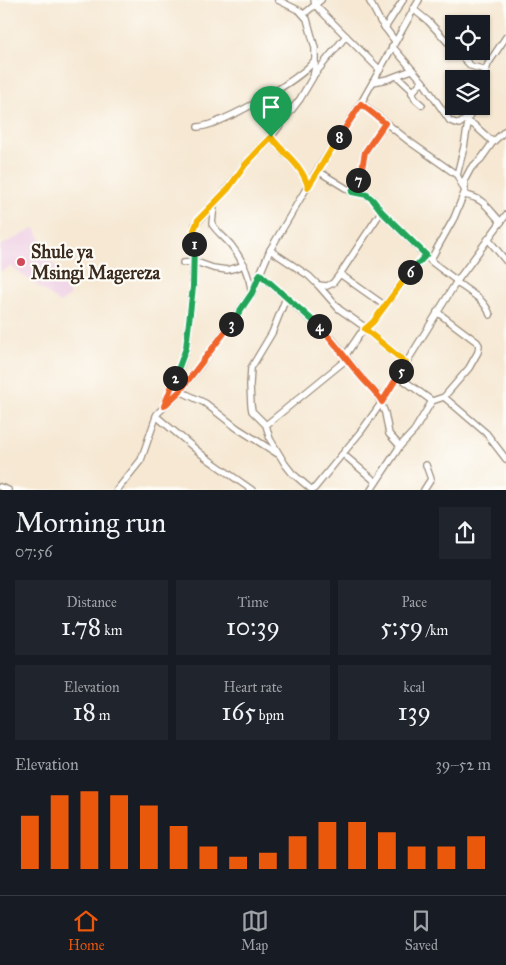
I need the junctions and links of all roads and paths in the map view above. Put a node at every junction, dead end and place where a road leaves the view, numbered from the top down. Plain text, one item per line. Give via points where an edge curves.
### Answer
1 (278, 0) edge
2 (322, 0) edge
3 (369, 0) edge
4 (404, 0) edge
5 (418, 0) edge
6 (314, 2) edge
7 (413, 9) junction
8 (304, 14) junction
9 (385, 28) junction
10 (346, 36) junction
11 (506, 37) edge
12 (445, 39) edge
13 (393, 43) junction
14 (315, 60) junction
15 (465, 60) edge
16 (380, 70) junction
17 (412, 70) junction
18 (486, 70) joint
19 (397, 76) junction
20 (313, 77) junction
21 (422, 80) junction
22 (373, 82) junction
23 (412, 93) junction
24 (361, 104) junction
25 (422, 105) dead end
26 (470, 115) edge
27 (468, 120) junction
28 (385, 123) junction
29 (198, 127) dead end
30 (506, 130) edge
31 (271, 137) junction
32 (493, 142) junction
33 (318, 170) junction
34 (457, 175) junction
35 (308, 187) junction
36 (464, 191) junction
37 (352, 192) junction
38 (215, 203) junction
39 (381, 212) junction
40 (506, 215) edge
41 (501, 222) junction
42 (488, 239) junction
43 (270, 250) junction
44 (428, 257) junction
45 (506, 261) edge
46 (194, 262) junction
47 (183, 263) dead end
48 (244, 264) junction
49 (260, 274) junction
50 (340, 274) junction
51 (456, 281) junction
52 (318, 285) junction
53 (252, 293) junction
54 (286, 298) junction
55 (384, 305) junction
56 (437, 312) junction
57 (490, 315) dead end
58 (365, 328) junction
59 (346, 357) junction
60 (406, 363) junction
61 (398, 376) junction
62 (180, 391) junction
63 (444, 397) junction
64 (432, 401) junction
65 (382, 402) junction
66 (164, 406) junction
67 (156, 416) junction
68 (266, 425) junction
69 (400, 446) junction
70 (279, 454) junction
71 (343, 454) junction
72 (506, 459) edge
73 (426, 465) dead end
74 (376, 482) junction
75 (0, 487) edge
76 (8, 490) edge
77 (117, 490) edge
78 (252, 490) edge
79 (313, 490) edge
80 (371, 490) edge
81 (424, 490) edge

1 - 8 street
2 - 6 street
3 - 9 street
4 - 9 street
5 - 7 street
6 - 8 street
6 - 10 street
7 - 12 street
7 - 13 street
8 - 14 street via 312,34
9 - 13 street
10 - 16 street
10 - 20 street
11 - 18 street
13 - 16 street
13 - 17 street
14 - 20 street
14 - 29 street via 278,90
15 - 18 street via 471,66
16 - 22 street
17 - 19 street
17 - 21 street
19 - 22 street
19 - 23 street
20 - 31 street
21 - 23 street
21 - 27 street via 450,121 459,124
22 - 24 street
23 - 25 street
24 - 28 street
24 - 33 street
26 - 27 street
27 - 32 street
27 - 34 street
28 - 34 street
28 - 37 street via 365,152
30 - 32 street
31 - 35 street via 300,169
31 - 38 street
32 - 36 street via 471,168 464,181
33 - 35 street
33 - 37 street
34 - 36 street
35 - 43 street
36 - 41 street via 487,205
36 - 44 street via 454,218
37 - 39 street via 367,195
38 - 46 street via 198,220 194,230
38 - 48 street via 213,227
39 - 44 street
39 - 50 street
40 - 41 street
41 - 42 street
42 - 45 street
42 - 51 street
43 - 49 street
43 - 52 street
44 - 51 street
44 - 55 street via 411,270
46 - 47 street
46 - 48 street via 227,270
46 - 66 street via 186,348
48 - 53 street
49 - 53 street
49 - 54 street
50 - 52 street via 333,283
50 - 55 street
51 - 56 street
51 - 57 street via 479,299
52 - 58 street via 339,309
53 - 62 street
54 - 59 street via 332,339
54 - 68 street via 272,333 250,373 252,410
55 - 58 street
56 - 60 street
56 - 63 street via 479,345 477,357 470,368
58 - 59 street
58 - 60 street
59 - 65 street
59 - 68 street
60 - 61 street
61 - 64 street
61 - 65 street
62 - 66 street
62 - 70 street via 205,403
63 - 64 street
63 - 72 street via 486,433
64 - 69 street via 414,431
65 - 69 street via 389,434
65 - 71 street
66 - 67 street
67 - 77 street via 141,460
67 - 78 street
68 - 70 street
69 - 74 street
70 - 79 street via 292,473
71 - 74 street
71 - 79 street
73 - 81 street via 431,478
74 - 80 street
75 - 76 street

